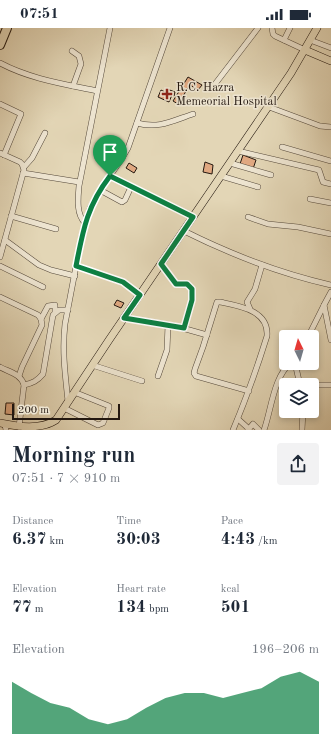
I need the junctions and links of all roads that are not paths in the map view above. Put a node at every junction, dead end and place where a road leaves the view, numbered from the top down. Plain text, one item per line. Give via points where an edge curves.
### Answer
1 (2, 28) edge
2 (7, 28) edge
3 (110, 28) edge
4 (170, 28) edge
5 (258, 28) edge
6 (272, 28) edge
7 (290, 28) edge
8 (317, 28) edge
9 (0, 32) edge
10 (284, 40) junction
11 (310, 40) junction
12 (0, 45) edge
13 (331, 48) edge
14 (305, 50) junction
15 (72, 51) dead end
16 (331, 61) edge
17 (0, 63) edge
18 (73, 86) junction
19 (212, 88) dead end
20 (97, 91) junction
21 (0, 104) edge
22 (269, 107) junction
23 (193, 114) dead end
24 (137, 123) junction
25 (331, 127) edge
26 (45, 133) dead end
27 (282, 147) dead end
28 (238, 151) junction
29 (2, 154) edge
30 (331, 160) edge
31 (230, 163) junction
32 (23, 170) junction
33 (271, 175) dead end
34 (110, 176) junction
35 (221, 176) junction
36 (79, 182) junction
37 (331, 184) edge
38 (131, 187) junction
39 (258, 187) dead end
40 (100, 190) junction
41 (310, 199) dead end
42 (331, 203) edge
43 (11, 216) junction
44 (193, 217) junction
45 (248, 217) dead end
46 (85, 223) junction
47 (56, 229) dead end
48 (184, 231) junction
49 (331, 234) edge
50 (5, 240) junction
51 (1, 247) edge
52 (0, 257) edge
53 (161, 264) junction
54 (0, 266) edge
55 (76, 266) junction
56 (262, 266) junction
57 (75, 276) junction
58 (331, 285) edge
59 (43, 286) dead end
60 (331, 292) edge
61 (140, 295) junction
62 (0, 297) edge
63 (324, 305) junction
64 (250, 309) junction
65 (68, 310) junction
66 (55, 312) junction
67 (124, 318) junction
68 (41, 319) junction
69 (168, 325) junction
70 (184, 328) junction
71 (312, 330) edge
72 (206, 335) junction
73 (331, 340) edge
74 (92, 365) junction
75 (0, 367) edge
76 (285, 370) edge
77 (19, 376) junction
78 (158, 376) dead end
79 (142, 381) dead end
80 (24, 385) junction
81 (319, 385) edge
82 (331, 385) edge
83 (74, 392) junction
84 (249, 392) junction
85 (68, 401) junction
86 (64, 408) junction
87 (303, 418) edge
88 (238, 420) junction
89 (4, 426) edge
90 (19, 427) junction
91 (40, 429) edge
92 (248, 429) edge
93 (233, 430) edge
94 (259, 430) edge
95 (264, 430) edge
96 (302, 430) edge

1 - 9 highway
2 - 12 highway
3 - 20 street
4 - 24 street
5 - 19 street
6 - 10 street via 273,34
7 - 10 street
8 - 11 main road
10 - 14 street
11 - 13 street
11 - 14 main road
14 - 16 main road
14 - 22 main road
15 - 18 street via 79,56 81,64
17 - 18 street via 32,77
18 - 20 street
20 - 36 street
21 - 29 street via 21,116
22 - 25 street via 320,126
22 - 28 main road
23 - 24 street via 156,126
24 - 34 street via 128,148
26 - 32 street
27 - 30 street
28 - 31 main road
28 - 37 street via 318,170 323,182
29 - 32 street via 20,162
31 - 33 street
31 - 35 main road
32 - 36 street
32 - 43 street
34 - 38 street
34 - 40 street
35 - 39 street
35 - 44 main road
36 - 46 street via 79,211
38 - 40 street via 122,202
38 - 44 street
40 - 46 street
41 - 42 street
43 - 47 street
43 - 50 street
44 - 48 main road
45 - 49 street via 268,224 298,226
46 - 55 street
48 - 53 main road
48 - 56 street
50 - 51 street
50 - 57 street via 39,265
51 - 52 street
53 - 61 main road
53 - 70 street via 173,282 179,285 187,284 192,289 192,300
54 - 59 street
55 - 57 street
55 - 61 street via 123,282
56 - 58 street
56 - 64 street via 255,289 246,302
57 - 65 street
60 - 63 street
61 - 67 main road
62 - 68 street via 38,315
63 - 71 street
63 - 73 street
64 - 72 street via 217,302
64 - 84 street via 260,317 268,331
65 - 66 street
65 - 85 street via 63,340
66 - 68 street via 55,305 48,306
66 - 80 street via 43,374 32,384
67 - 69 street
67 - 74 main road
68 - 77 street via 42,325
69 - 70 street
69 - 78 street via 167,350
70 - 72 street
72 - 84 street via 194,369 196,376
74 - 79 street
74 - 83 main road
75 - 77 street
76 - 95 street
77 - 80 street
80 - 90 street
81 - 82 street
83 - 85 main road
83 - 86 street via 109,406 103,424 98,425
84 - 88 street
85 - 86 main road
86 - 91 main road via 52,424
87 - 96 street
88 - 92 street
88 - 93 street
89 - 90 main road
90 - 91 main road
92 - 94 street via 253,424

